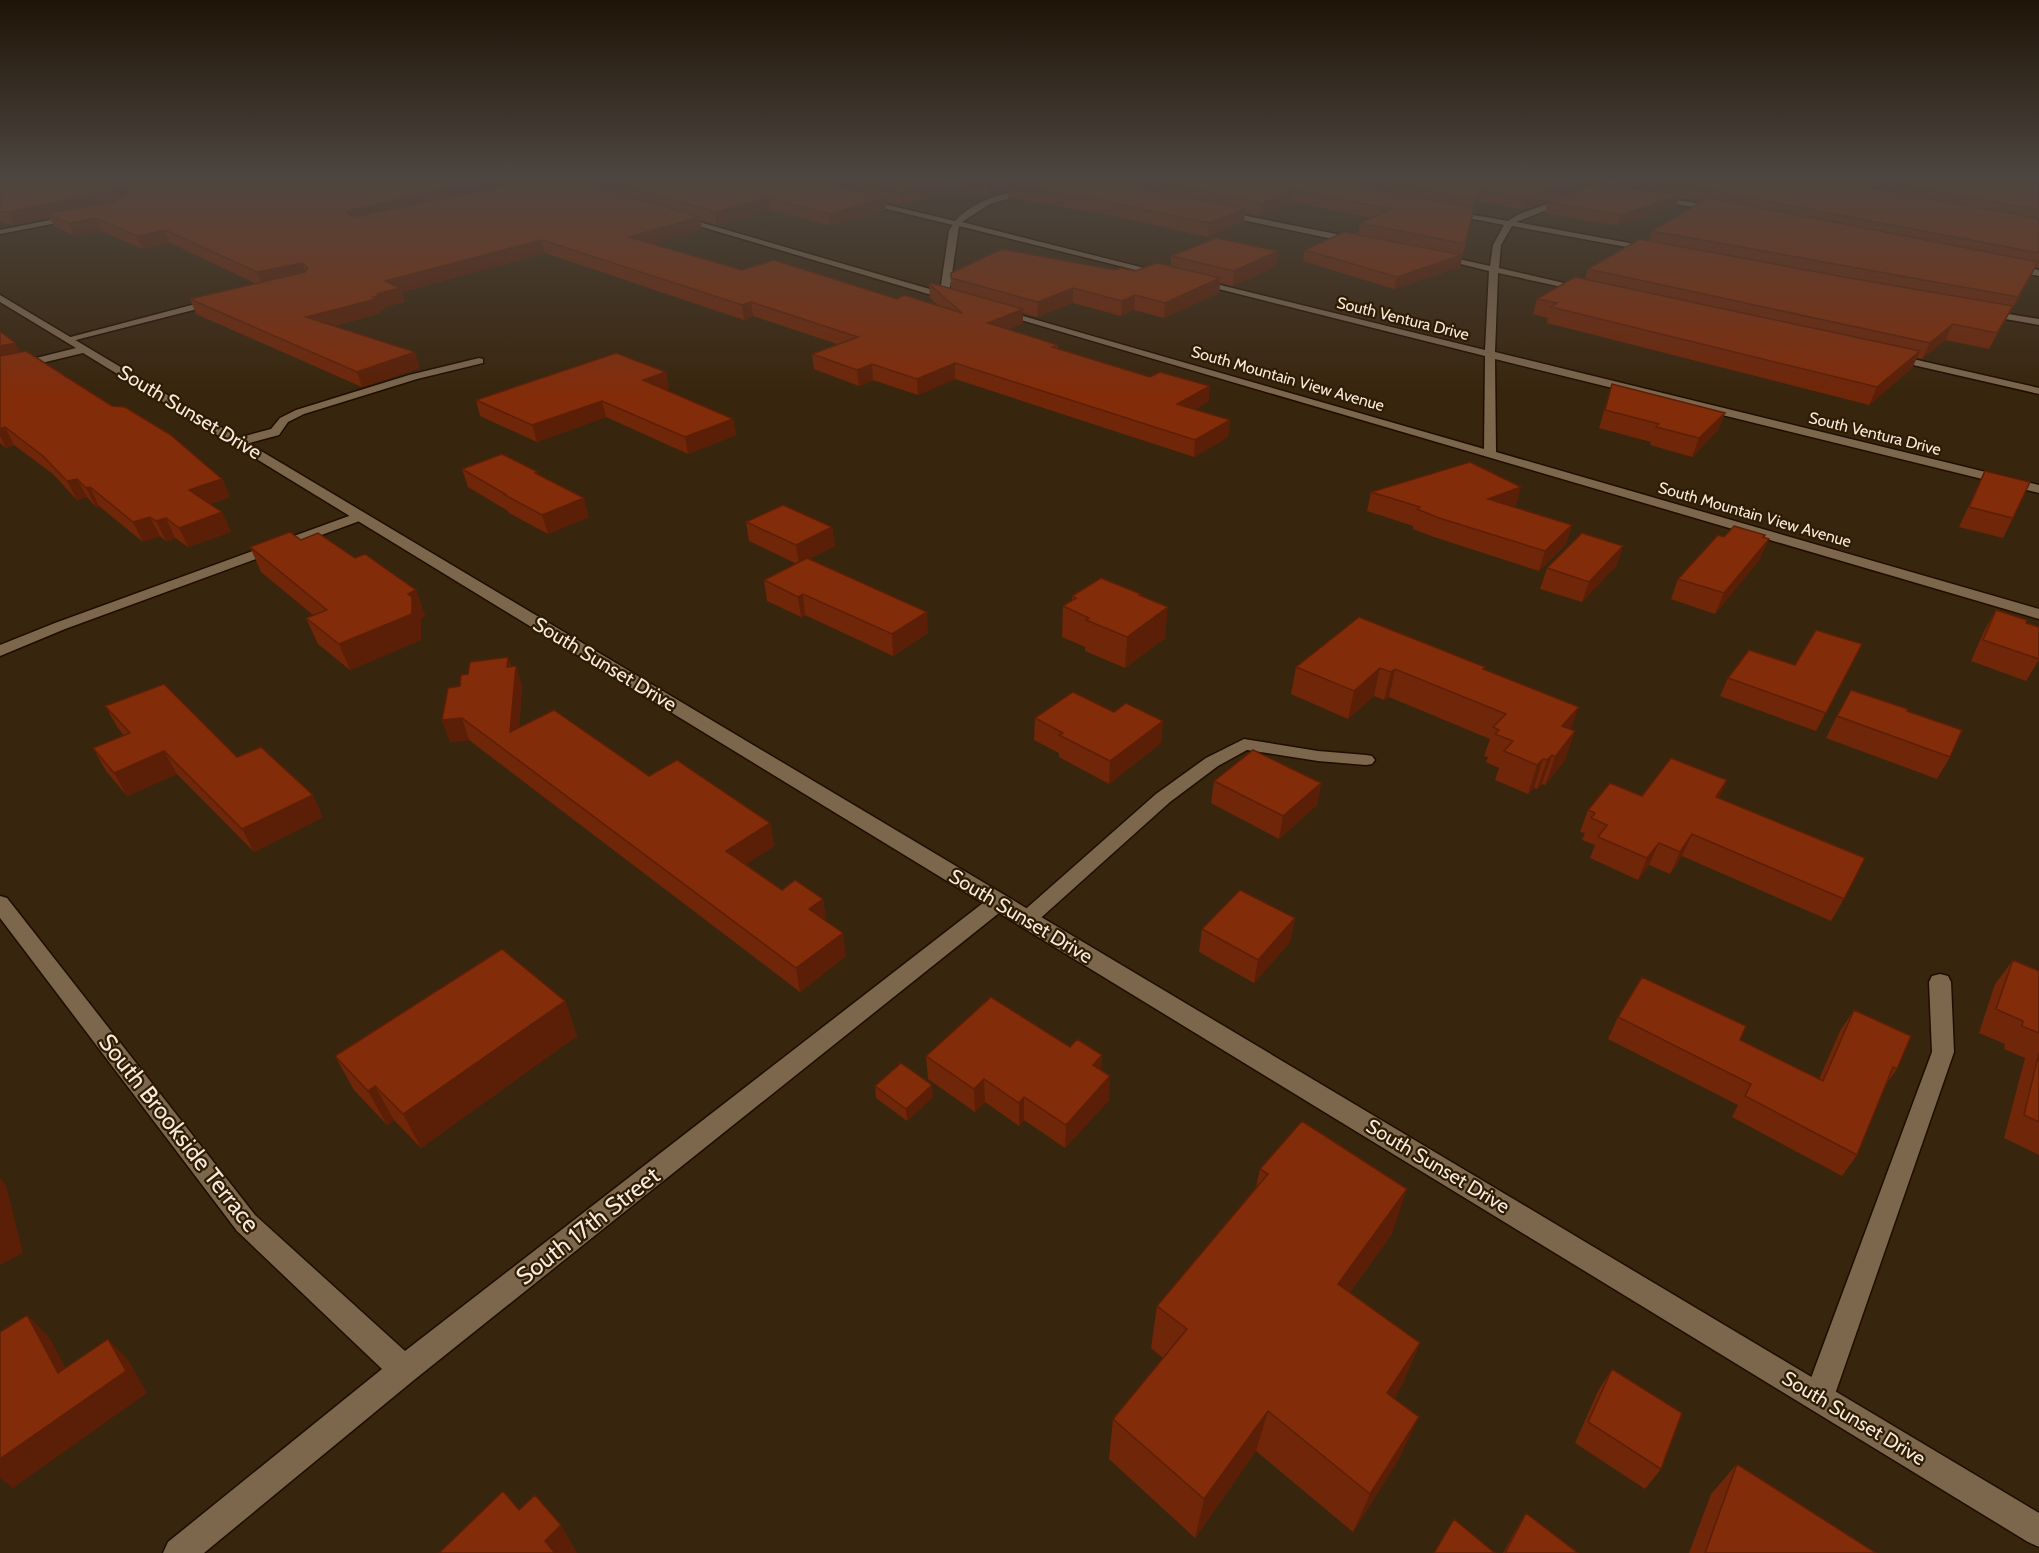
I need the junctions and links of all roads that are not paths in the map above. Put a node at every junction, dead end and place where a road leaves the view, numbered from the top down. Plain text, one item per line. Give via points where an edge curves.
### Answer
1 (777, 247) edge
2 (951, 247) edge
3 (1052, 247) edge
4 (1497, 247) edge
5 (1635, 247) edge
6 (1663, 253) edge
7 (1424, 255) edge
8 (2004, 266) edge
9 (1494, 269) junction
10 (2039, 273) edge
11 (1177, 278) edge
12 (1188, 280) edge
13 (1595, 291) edge
14 (944, 296) junction
15 (225, 299) edge
16 (1, 300) edge
17 (965, 302) edge
18 (986, 308) edge
19 (1975, 311) edge
20 (2039, 322) edge
21 (76, 344) junction
22 (1490, 354) junction
23 (1879, 354) edge
24 (478, 361) dead end
25 (0, 370) edge
26 (2039, 391) edge
27 (238, 442) junction
28 (1490, 454) junction
29 (2039, 489) edge
30 (360, 516) junction
31 (2039, 614) edge
32 (0, 651) edge
33 (1366, 760) dead end
34 (999, 902) junction
35 (0, 903) edge
36 (1027, 919) junction
37 (1940, 982) dead end
38 (404, 1370) junction
39 (1819, 1396) junction
40 (2039, 1531) edge
41 (179, 1553) edge

1 - 14 street
2 - 14 street
3 - 11 street
4 - 9 street
5 - 6 street
7 - 9 street
8 - 10 street
9 - 13 street
9 - 22 street
12 - 22 street, South Ventura Drive
14 - 17 street
15 - 21 street
16 - 21 street, South Sunset Drive
18 - 28 street, South Mountain View Avenue
19 - 20 street
21 - 25 street
21 - 27 street, South Sunset Drive
22 - 28 street
22 - 29 street, South Ventura Drive
23 - 26 street
24 - 27 street via 300,412 284,420 275,432
27 - 30 street, South Sunset Drive
28 - 31 street, South Mountain View Avenue
30 - 32 street
30 - 34 street, South Sunset Drive
33 - 36 street via 1244,744 1164,798
34 - 36 street, South Sunset Drive
34 - 38 street, South 17th Street
35 - 38 street, South Brookside Terrace via 246,1222
36 - 39 street, South Sunset Drive
37 - 39 street via 1943,1052
38 - 41 street, South 17th Street
39 - 40 street, South Sunset Drive

